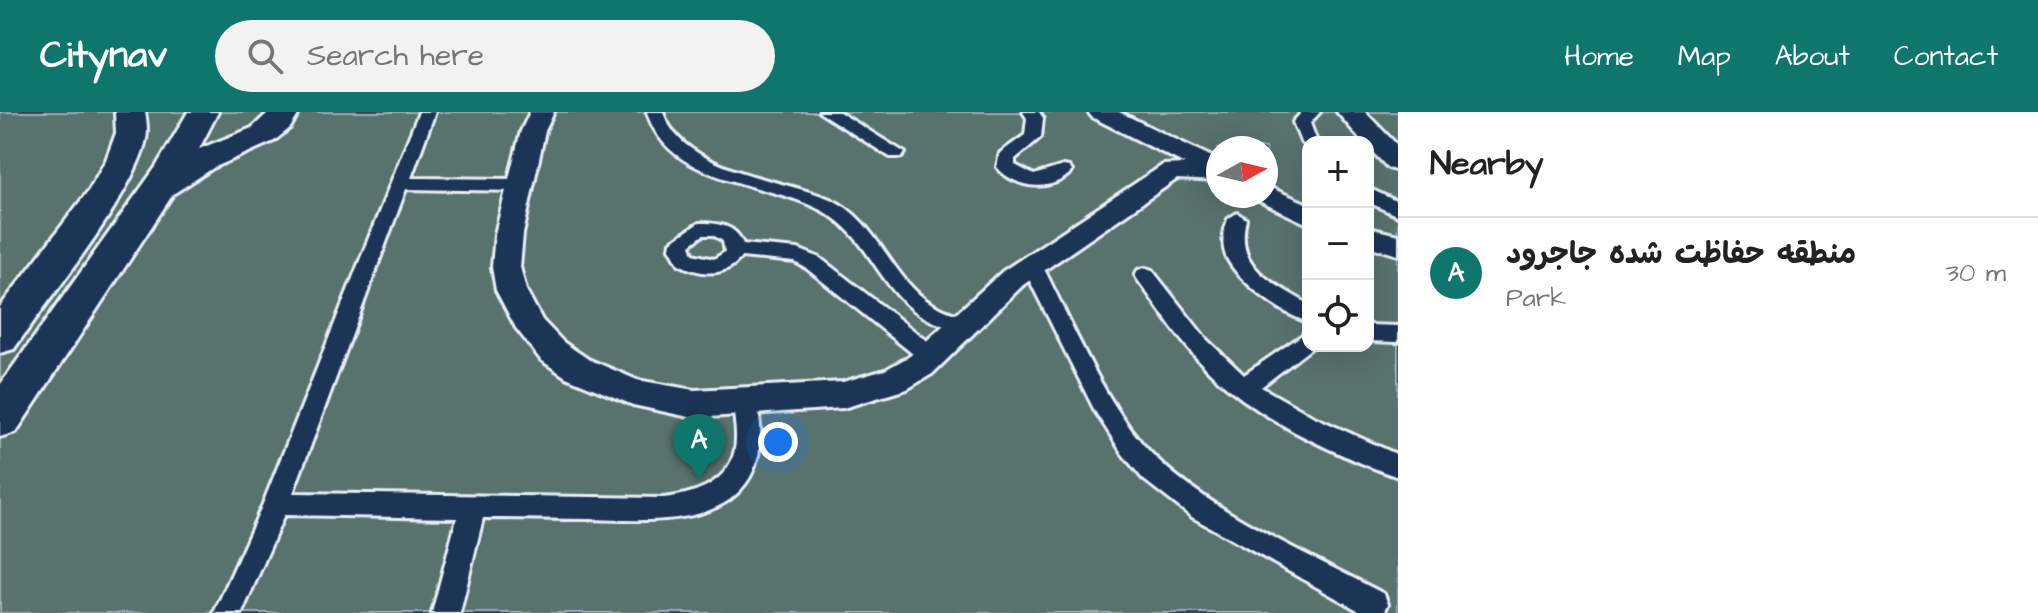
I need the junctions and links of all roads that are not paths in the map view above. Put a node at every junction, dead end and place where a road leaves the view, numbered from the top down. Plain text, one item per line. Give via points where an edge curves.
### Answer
1 (130, 112) edge
2 (181, 112) edge
3 (203, 112) edge
4 (285, 112) edge
5 (427, 112) edge
6 (542, 112) edge
7 (655, 112) edge
8 (827, 112) edge
9 (1031, 112) edge
10 (1100, 112) edge
11 (1312, 112) edge
12 (1350, 112) edge
13 (1374, 112) edge
14 (1307, 136) edge
15 (1398, 136) edge
16 (1156, 140) junction
17 (896, 153) dead end
18 (1398, 162) edge
19 (1206, 166) edge
20 (1063, 171) dead end
21 (1172, 171) junction
22 (1206, 171) edge
23 (399, 183) junction
24 (521, 185) junction
25 (155, 194) junction
26 (1374, 197) edge
27 (1278, 200) edge
28 (1398, 210) edge
29 (1302, 212) edge
30 (1237, 219) dead end
31 (1374, 239) edge
32 (1398, 245) edge
33 (736, 250) dead end
34 (1032, 265) junction
35 (1145, 275) dead end
36 (1302, 310) edge
37 (964, 325) junction
38 (1374, 333) edge
39 (1398, 334) edge
40 (0, 338) edge
41 (1302, 344) edge
42 (931, 356) junction
43 (0, 370) edge
44 (1244, 387) junction
45 (745, 402) junction
46 (0, 419) edge
47 (1398, 466) edge
48 (276, 504) junction
49 (473, 507) junction
50 (1374, 604) dead end
51 (228, 613) edge
52 (446, 613) edge

1 - 40 highway via 132,123 120,165 79,232
2 - 43 highway via 108,228
3 - 25 highway
4 - 25 highway via 269,133 195,164
5 - 23 street
6 - 24 main road
7 - 37 street via 662,135 687,154 845,215 909,298
8 - 17 street
9 - 20 street via 1033,137 1006,157 1006,167 1038,181
10 - 16 main road
11 - 14 street via 1301,122
12 - 18 main road
13 - 15 main road
16 - 19 main road
16 - 21 main road via 1171,155
21 - 22 main road
21 - 34 main road
23 - 24 street
23 - 48 street
24 - 45 main road via 506,253 507,279 540,340 577,368 633,392 694,404
25 - 46 highway
26 - 28 street
27 - 29 main road
30 - 36 street via 1232,241 1240,261
31 - 32 main road
33 - 42 street via 798,256 813,263
34 - 37 main road
34 - 50 street via 1103,404 1152,471 1201,509
35 - 44 street via 1219,368
37 - 42 main road
38 - 39 street
41 - 44 street
42 - 45 main road via 910,373 863,391
44 - 47 street
45 - 49 street via 746,459 733,481 705,501 663,509
48 - 49 street
48 - 51 street
49 - 52 street

